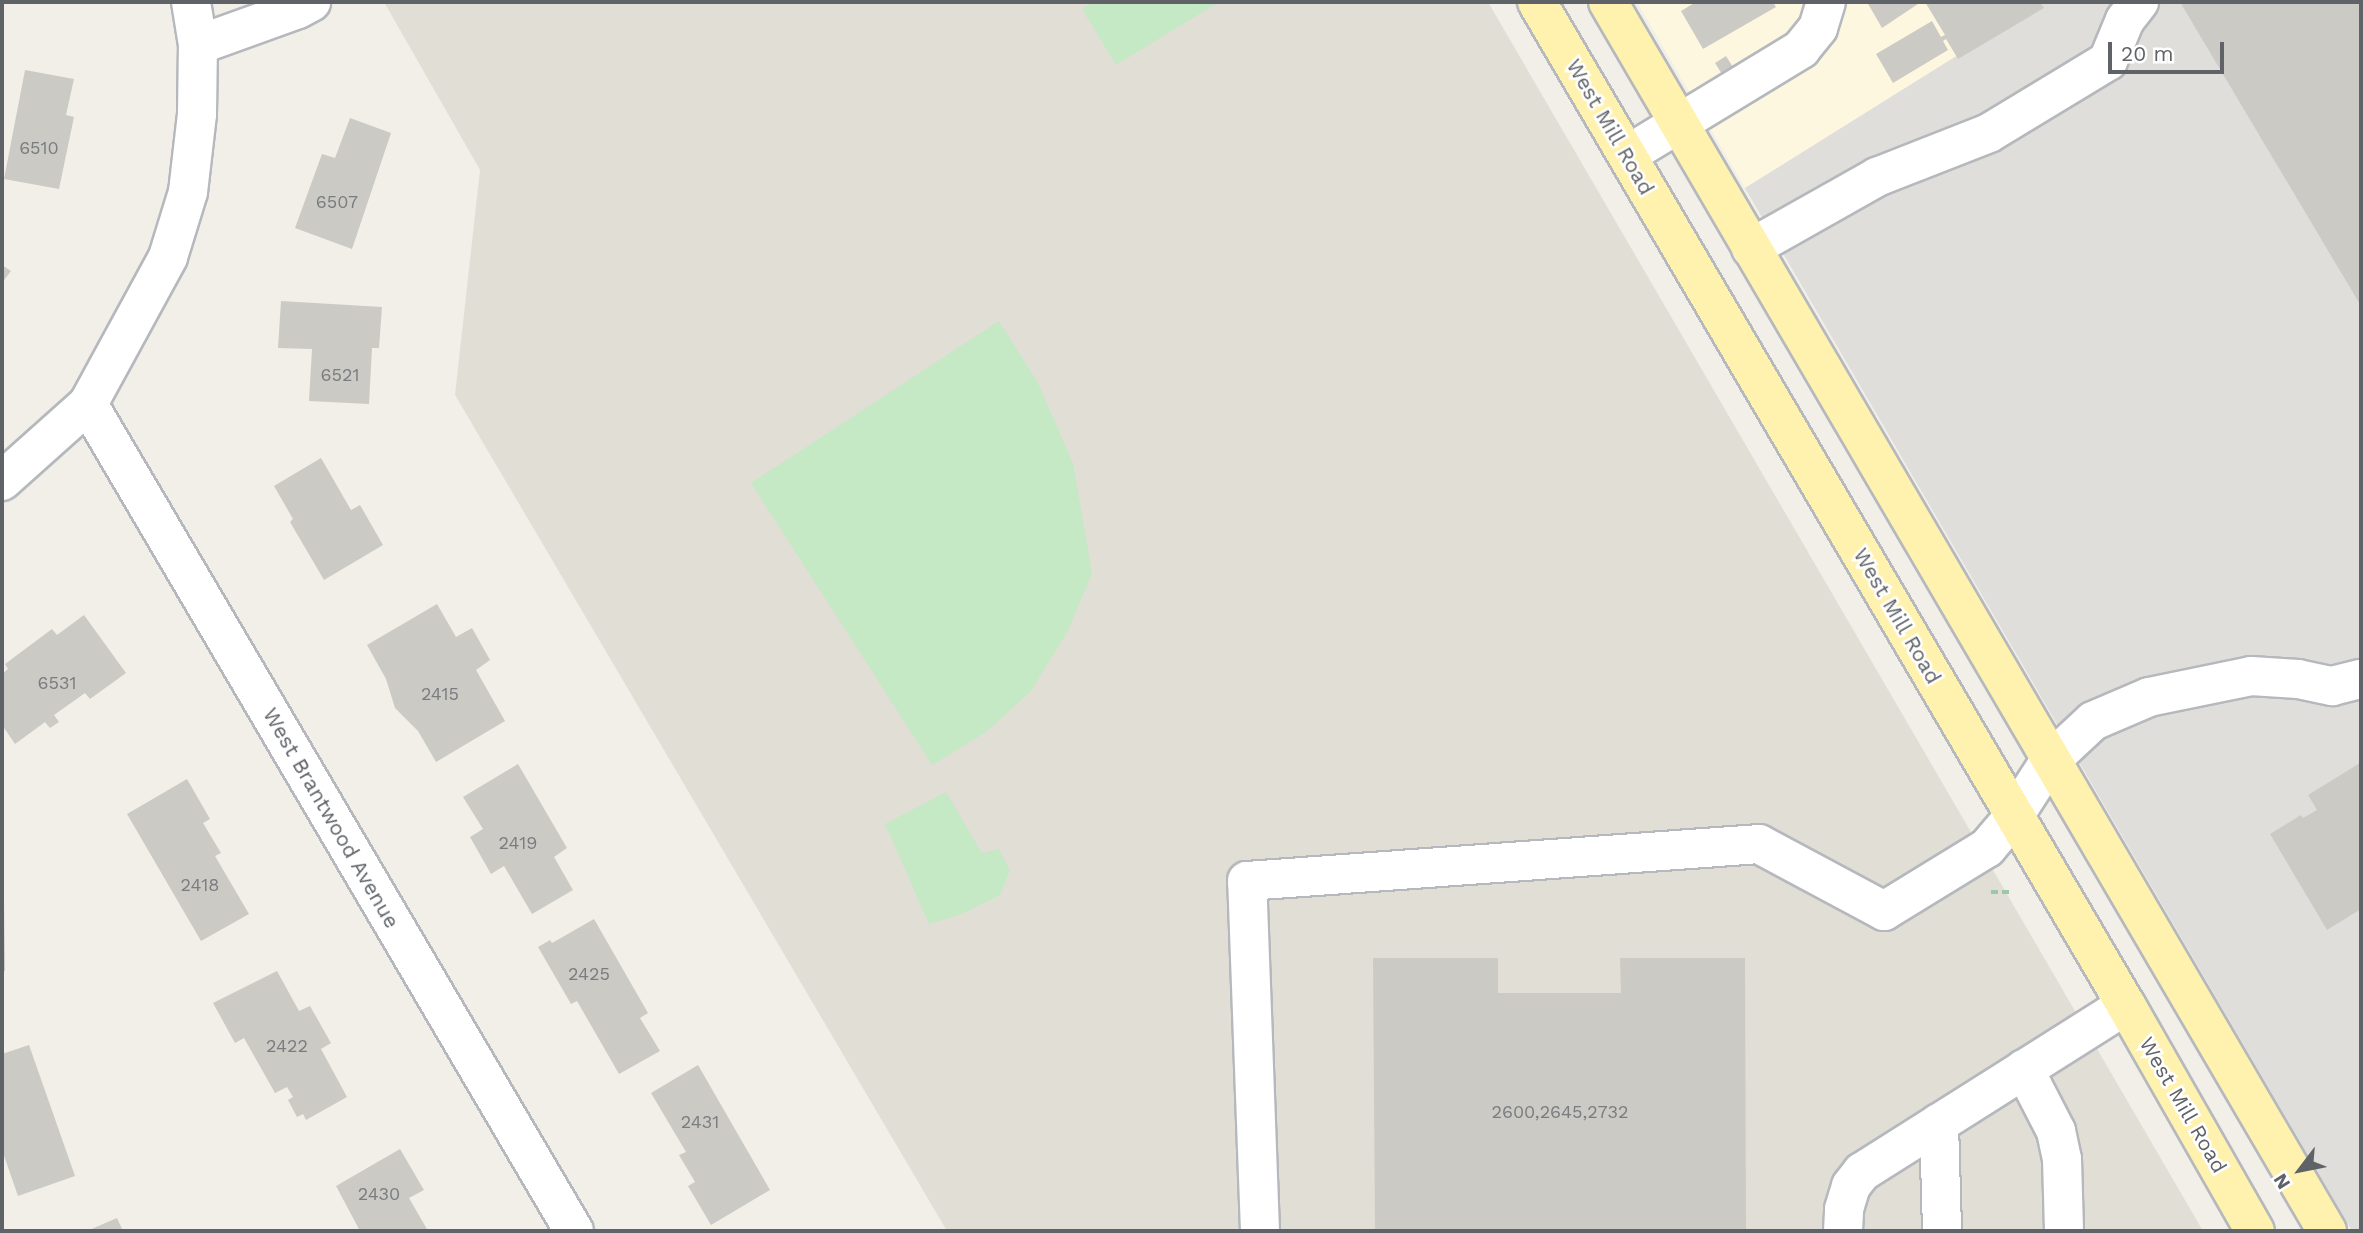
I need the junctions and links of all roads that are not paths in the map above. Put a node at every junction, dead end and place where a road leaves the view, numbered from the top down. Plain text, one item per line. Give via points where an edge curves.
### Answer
1 (191, 2) edge
2 (311, 2) edge
3 (1537, 2) edge
4 (1608, 2) edge
5 (1826, 2) edge
6 (2138, 2) edge
7 (198, 45) junction
8 (1679, 123) junction
9 (1627, 155) junction
10 (1751, 248) junction
11 (88, 404) junction
12 (2, 481) edge
13 (2361, 679) edge
14 (2049, 761) junction
15 (2014, 816) junction
16 (2126, 1004) junction
17 (2024, 1069) junction
18 (1939, 1123) junction
19 (574, 1231) edge
20 (1259, 1231) edge
21 (1843, 1231) edge
22 (1942, 1231) edge
23 (2064, 1231) edge
24 (2255, 1231) edge
25 (2327, 1231) edge

1 - 7 street
2 - 7 street
3 - 9 main road, West Mill Road
4 - 8 main road
5 - 8 street via 1818,28 1801,49
6 - 10 street via 2108,61 1989,133 1877,177
7 - 11 street via 197,114 188,192 168,257
8 - 9 street
8 - 10 main road
9 - 15 main road, West Mill Road
10 - 14 main road
11 - 12 street
11 - 19 street, West Brantwood Avenue
13 - 14 street via 2332,686 2251,676 2149,698 2093,721
14 - 15 street
14 - 25 main road
15 - 16 main road, West Mill Road
15 - 20 street via 1987,848 1884,911 1759,844 1247,881
16 - 17 street
16 - 24 main road, West Mill Road
17 - 18 street
17 - 23 street via 2056,1131 2062,1159
18 - 21 street via 1862,1172 1851,1186
18 - 22 street

